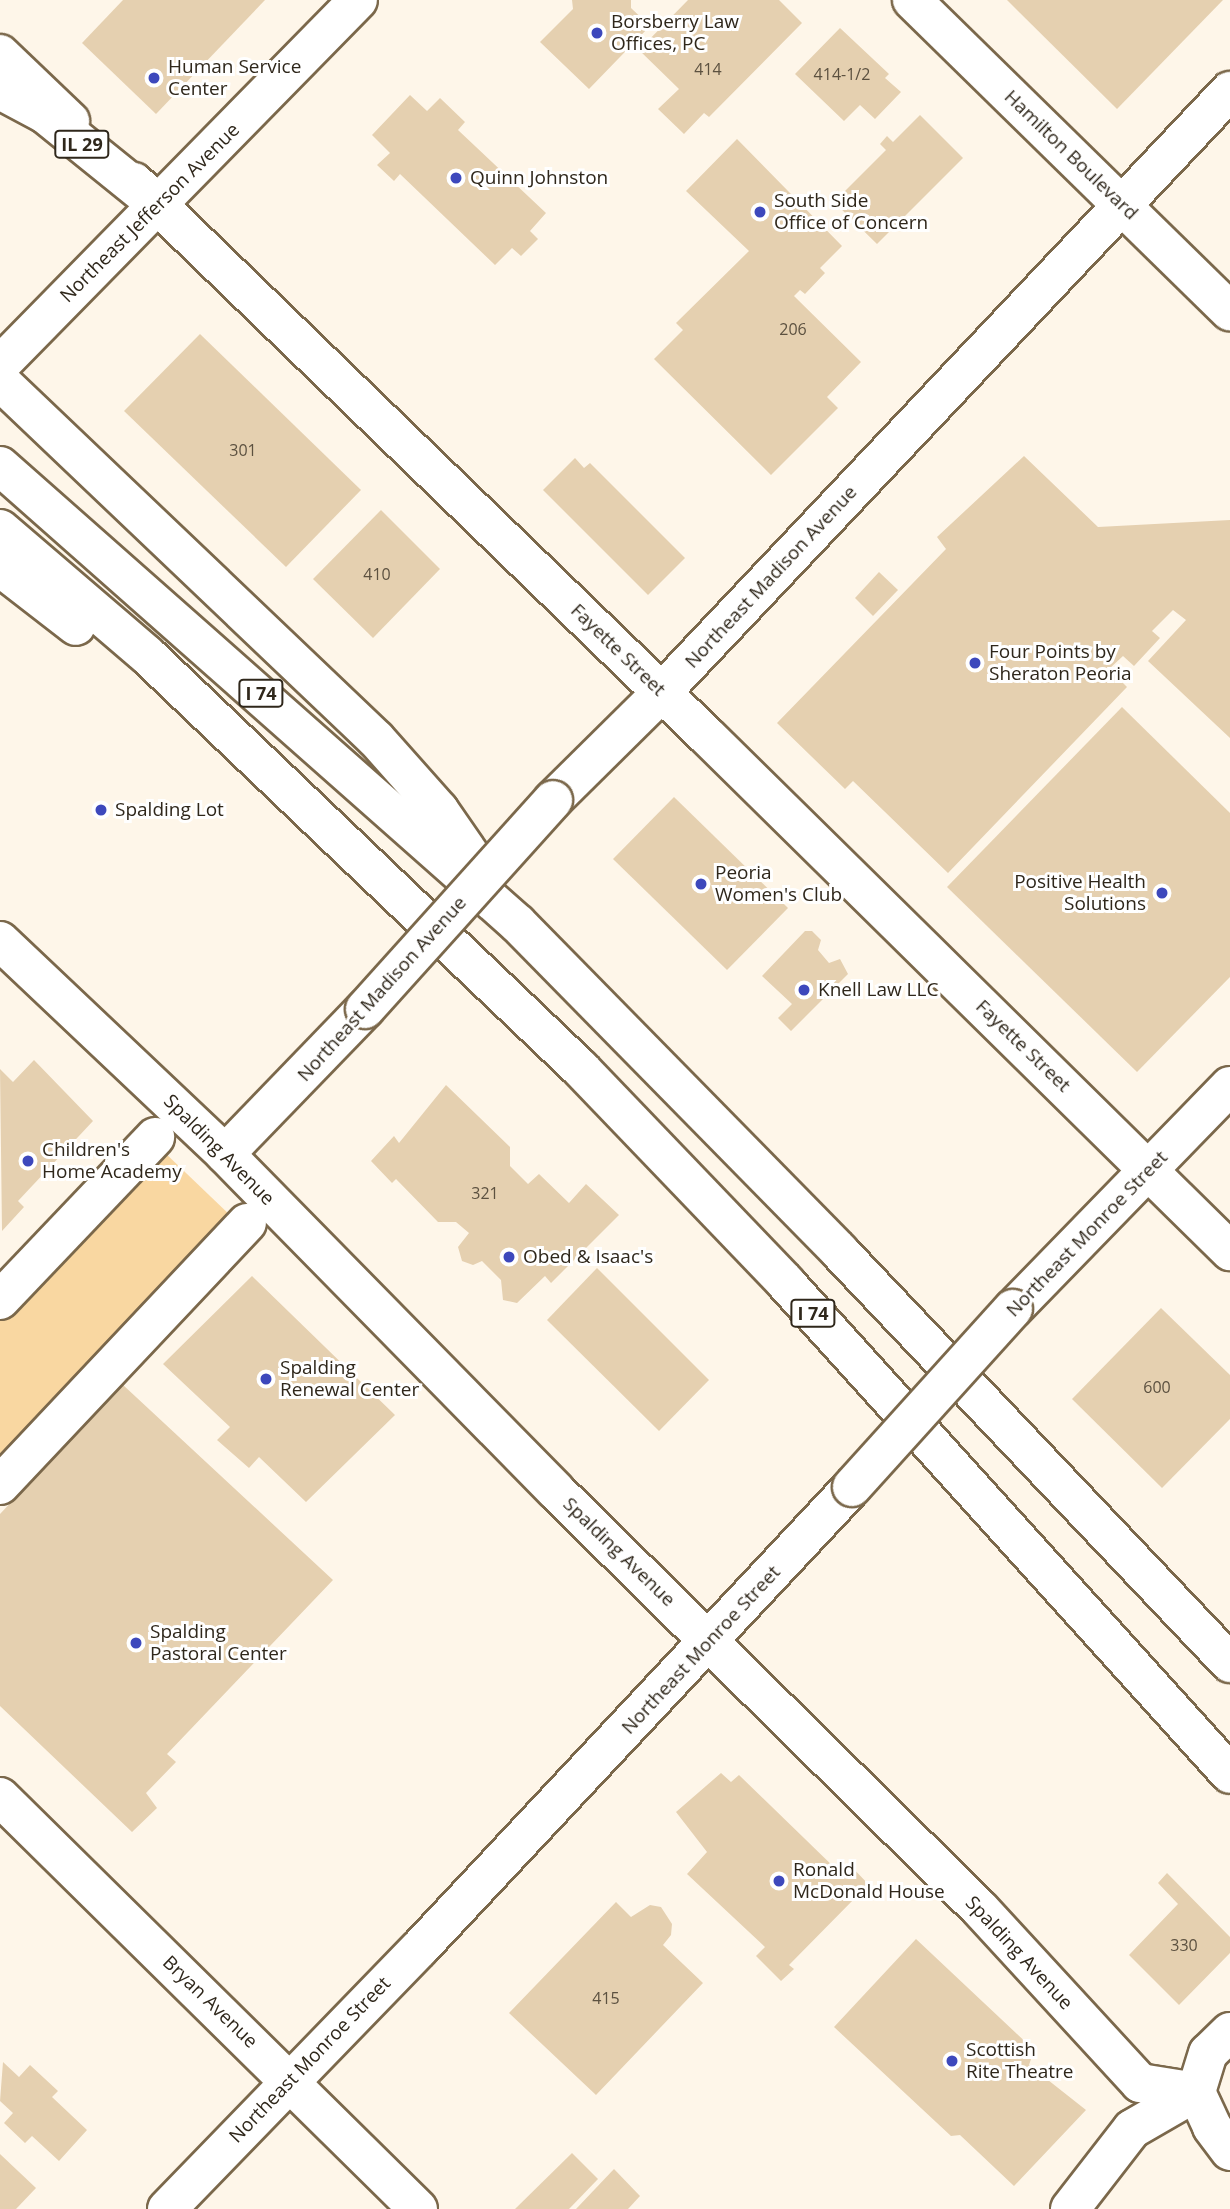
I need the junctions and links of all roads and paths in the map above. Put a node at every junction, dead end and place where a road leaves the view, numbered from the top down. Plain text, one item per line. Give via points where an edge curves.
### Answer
1 (358, 0) edge
2 (912, 0) edge
3 (0, 54) edge
4 (0, 90) edge
5 (1230, 91) edge
6 (1122, 205) junction
7 (159, 206) junction
8 (1230, 311) edge
9 (0, 365) edge
10 (0, 381) edge
11 (0, 466) edge
12 (0, 529) edge
13 (0, 567) edge
14 (662, 692) junction
15 (376, 870) junction
16 (519, 924) junction
17 (0, 941) edge
18 (1230, 1086) edge
19 (155, 1137) dead end
20 (225, 1154) junction
21 (1150, 1170) junction
22 (247, 1223) dead end
23 (1230, 1251) edge
24 (0, 1300) edge
25 (0, 1485) edge
26 (710, 1641) junction
27 (1230, 1663) edge
28 (1230, 1774) edge
29 (0, 1797) edge
30 (1230, 2032) edge
31 (289, 2080) junction
32 (1196, 2092) junction
33 (1230, 2151) edge
34 (167, 2209) edge
35 (418, 2209) edge
36 (1070, 2209) edge

1 - 7 main road, Northeast Jefferson Avenue
2 - 6 main road, Hamilton Boulevard
3 - 7 main road, Fayette Street
4 - 7 main road, IL 29 via 45,114
5 - 6 main road, Northeast Madison Avenue
6 - 8 main road, Hamilton Boulevard
6 - 14 main road, Northeast Madison Avenue
7 - 9 main road, Northeast Jefferson Avenue
7 - 14 main road, Fayette Street
10 - 16 main road via 376,739 439,810
11 - 16 main road, I 74
12 - 15 main road, I 74 via 147,655
13 - 15 main road
14 - 20 main road, Northeast Madison Avenue, bridge via 553,800 365,1009
14 - 21 main road, Fayette Street
15 - 28 main road, I 74 via 581,1069 785,1282
16 - 27 main road, I 74 via 839,1251
17 - 20 main road, Spalding Avenue
18 - 21 main road, Northeast Monroe Street
19 - 24 main road
20 - 26 main road, Spalding Avenue
21 - 23 main road, Fayette Street
21 - 26 main road, Northeast Monroe Street, bridge via 1013,1309
22 - 25 main road
26 - 31 main road, Northeast Monroe Street
26 - 32 main road, Spalding Avenue via 980,1909 1140,2083
29 - 31 main road, Bryan Avenue
30 - 32 main road via 1208,2053
31 - 34 main road, Northeast Monroe Street
31 - 35 main road, Bryan Avenue
32 - 33 main road via 1212,2127
32 - 36 main road via 1132,2129

